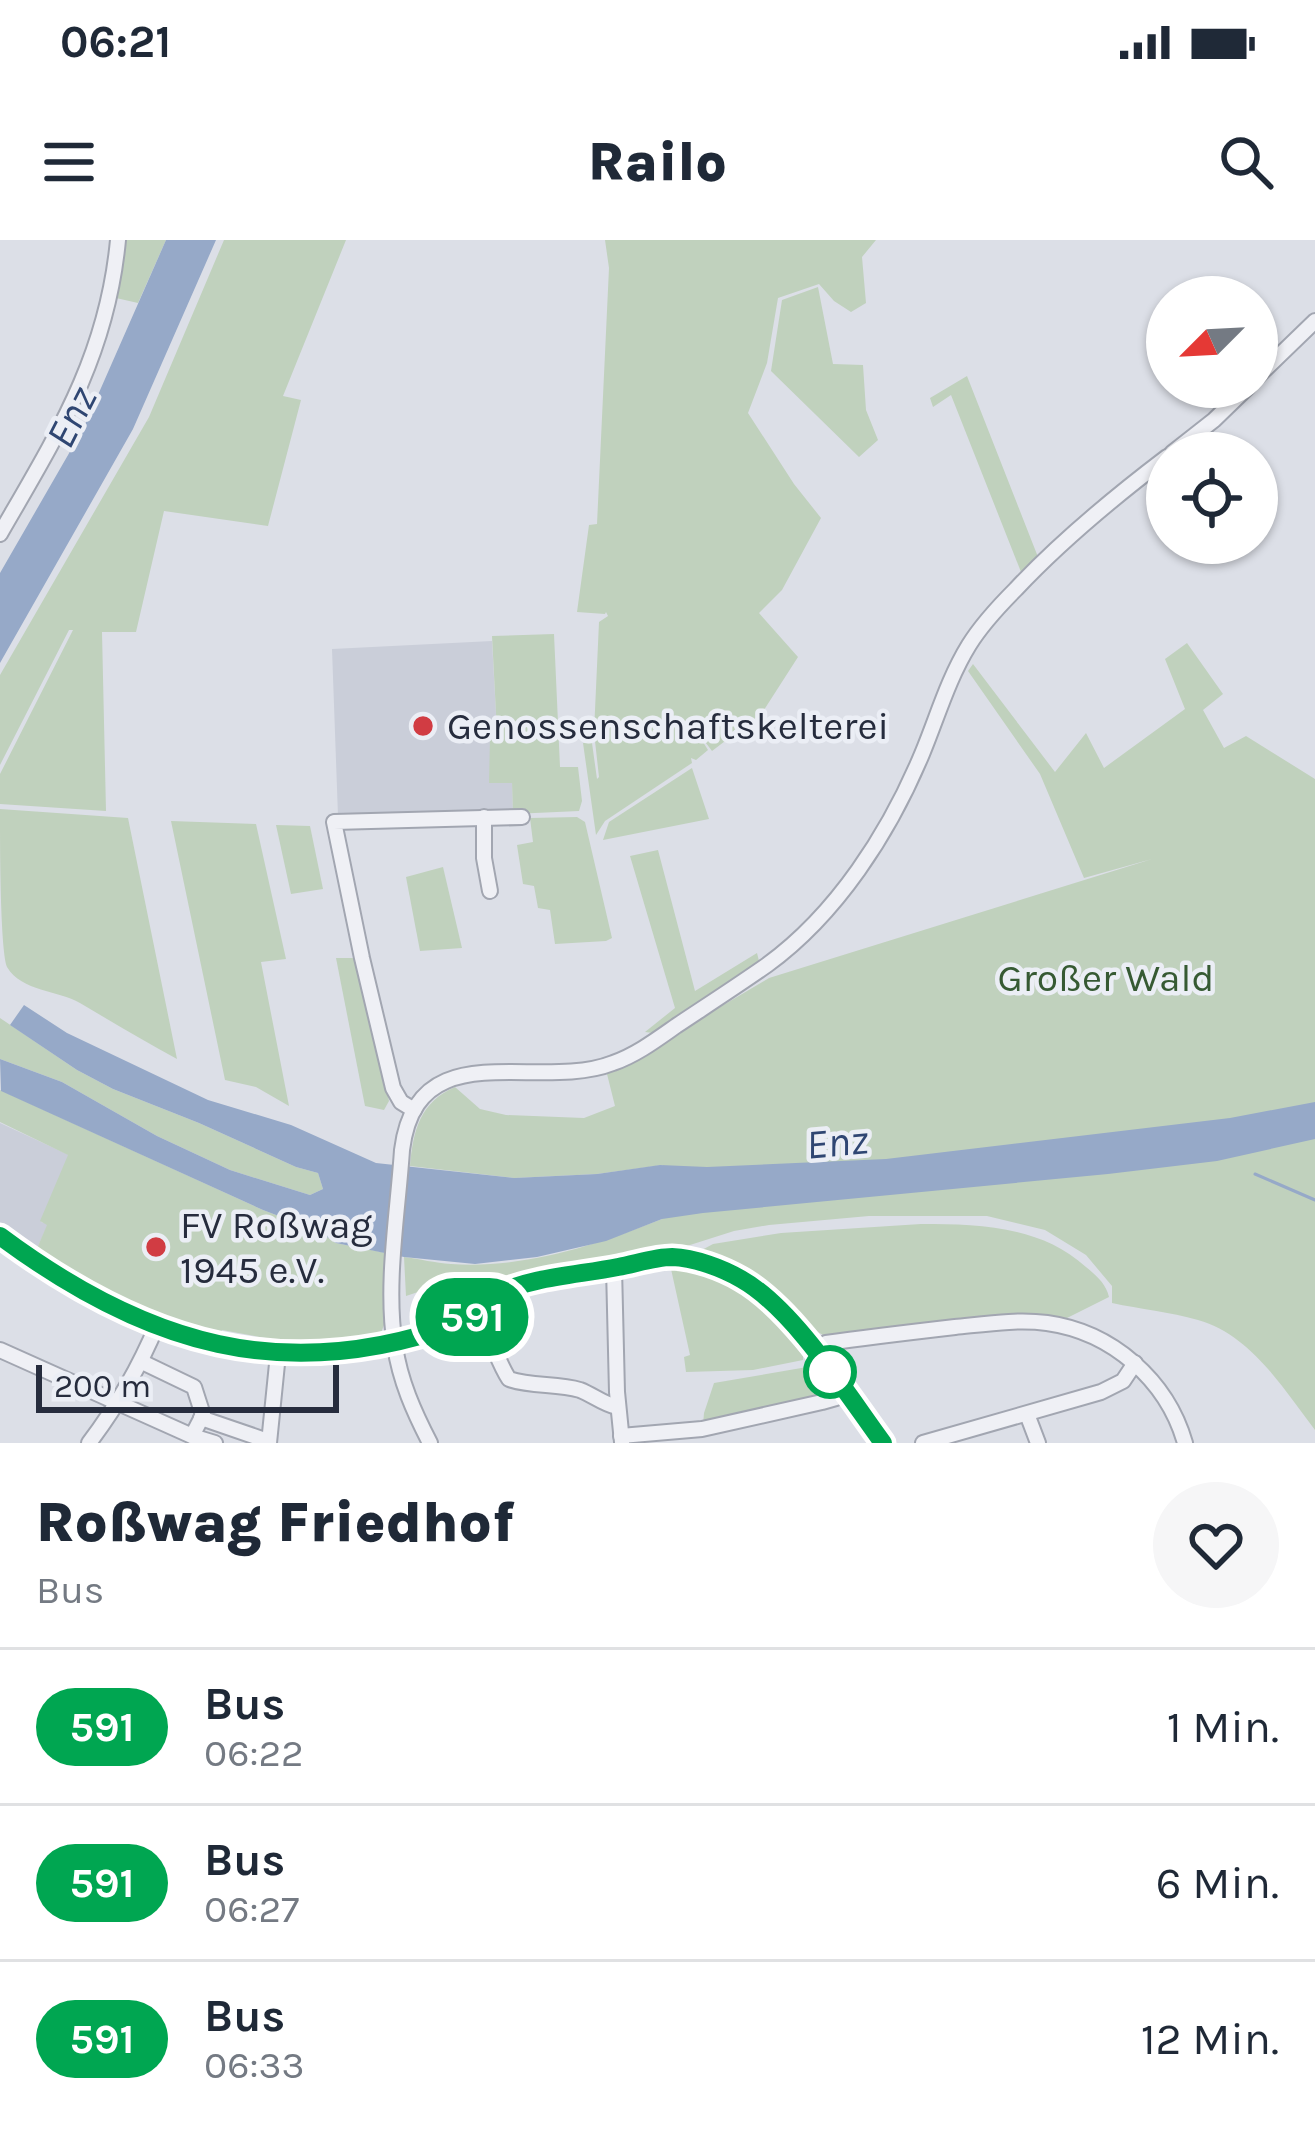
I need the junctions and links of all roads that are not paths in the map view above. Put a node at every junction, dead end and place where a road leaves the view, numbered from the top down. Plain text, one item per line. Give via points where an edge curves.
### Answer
1 (118, 240) edge
2 (1315, 321) edge
3 (1278, 357) edge
4 (1227, 408) edge
5 (1200, 432) edge
6 (1146, 474) edge
7 (0, 534) edge
8 (484, 817) junction
9 (522, 817) dead end
10 (490, 891) dead end
11 (414, 1110) junction
12 (0, 1236) edge
13 (614, 1268) junction
14 (474, 1313) junction
15 (158, 1325) junction
16 (394, 1342) junction
17 (0, 1350) edge
18 (814, 1352) junction
19 (278, 1354) junction
20 (142, 1362) junction
21 (1135, 1363) junction
22 (845, 1391) junction
23 (118, 1403) junction
24 (617, 1407) junction
25 (1027, 1414) junction
26 (201, 1418) junction
27 (192, 1436) junction
28 (703, 1436) edge
29 (621, 1439) edge
30 (268, 1442) edge
31 (89, 1443) edge
32 (215, 1443) edge
33 (430, 1443) edge
34 (884, 1443) edge
35 (923, 1443) edge
36 (1038, 1443) edge
37 (1185, 1443) edge

1 - 7 street via 87,373
2 - 3 street
4 - 5 street
6 - 11 street via 992,614 952,676 872,850 788,948 620,1060 567,1074 469,1072 433,1089
8 - 9 street
8 - 10 street
8 - 11 street via 334,822 393,1088
11 - 16 street via 402,1150
12 - 15 street via 84,1293
13 - 14 street via 509,1289
13 - 18 street via 671,1257 727,1272 773,1302
13 - 24 street
14 - 16 street
14 - 24 street via 509,1379 580,1390
15 - 19 street
15 - 20 street
16 - 19 street
16 - 33 street
17 - 23 street
18 - 21 street via 826,1343 1033,1322 1085,1333
18 - 22 street
19 - 30 street
20 - 23 street
20 - 26 street via 194,1387
21 - 25 street via 1112,1388
21 - 37 street via 1168,1403
22 - 28 street
22 - 34 street
23 - 27 street
23 - 31 street
24 - 29 street
25 - 35 street
25 - 36 street
26 - 27 street
26 - 30 street
27 - 32 street
28 - 29 street

